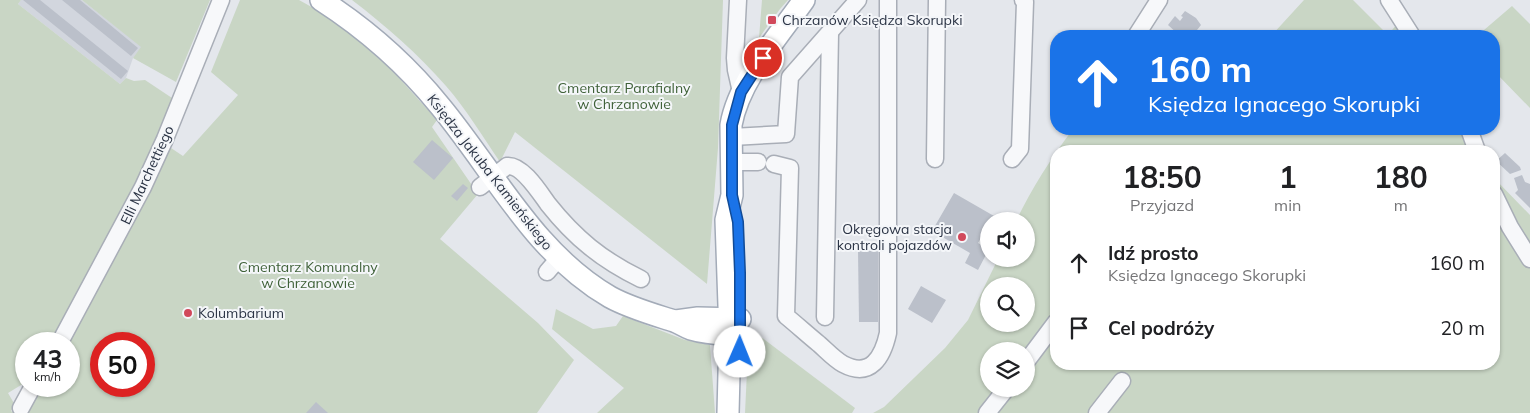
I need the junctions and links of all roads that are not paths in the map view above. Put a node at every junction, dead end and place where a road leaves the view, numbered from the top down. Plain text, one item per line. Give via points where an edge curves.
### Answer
1 (221, 0) edge
2 (321, 0) edge
3 (738, 0) edge
4 (804, 0) edge
5 (858, 0) edge
6 (888, 0) edge
7 (937, 0) edge
8 (1023, 0) edge
9 (1160, 0) edge
10 (1389, 0) edge
11 (1140, 30) edge
12 (1408, 30) edge
13 (830, 33) junction
14 (736, 50) junction
15 (763, 58) junction
16 (741, 92) junction
17 (732, 137) junction
18 (935, 159) dead end
19 (1012, 159) dead end
20 (732, 162) junction
21 (486, 182) junction
22 (732, 195) junction
23 (1500, 206) edge
24 (1530, 259) edge
25 (727, 264) junction
26 (641, 279) dead end
27 (825, 317) dead end
28 (674, 321) junction
29 (725, 324) junction
30 (1050, 330) edge
31 (65, 332) edge
32 (1035, 350) edge
33 (1122, 381) dead end
34 (1000, 397) edge
35 (728, 413) edge
36 (738, 413) edge
37 (987, 413) edge
38 (1097, 413) edge

1 - 31 street, Elli Marchettiego via 143,187
2 - 21 main road, Księdza Jakuba Kamieńskiego via 368,34 410,72 441,107
3 - 14 street
4 - 15 main road
5 - 13 street
6 - 20 street via 888,333 880,358 871,366 862,369 843,364 786,316 790,168 766,163
7 - 18 street
8 - 19 street via 1026,2 1020,149
9 - 11 street
10 - 12 street
13 - 17 street via 790,77 786,134
13 - 27 street
14 - 15 street via 748,63
14 - 16 street
15 - 16 main road
16 - 17 main road via 733,115
17 - 20 main road
20 - 22 main road
21 - 26 street via 507,166 517,168 564,223 599,255
21 - 28 main road, Księdza Jakuba Kamieńskiego via 534,232 553,265 576,273 609,296
22 - 25 main road via 726,220
22 - 29 main road via 738,222 740,273
23 - 24 street
25 - 29 main road
25 - 29 main road via 719,292
28 - 29 main road, Księdza Jakuba Kamieńskiego
28 - 29 main road, Księdza Jakuba Kamieńskiego via 705,333
29 - 35 main road
29 - 36 main road
30 - 32 street
33 - 38 street
34 - 37 street

